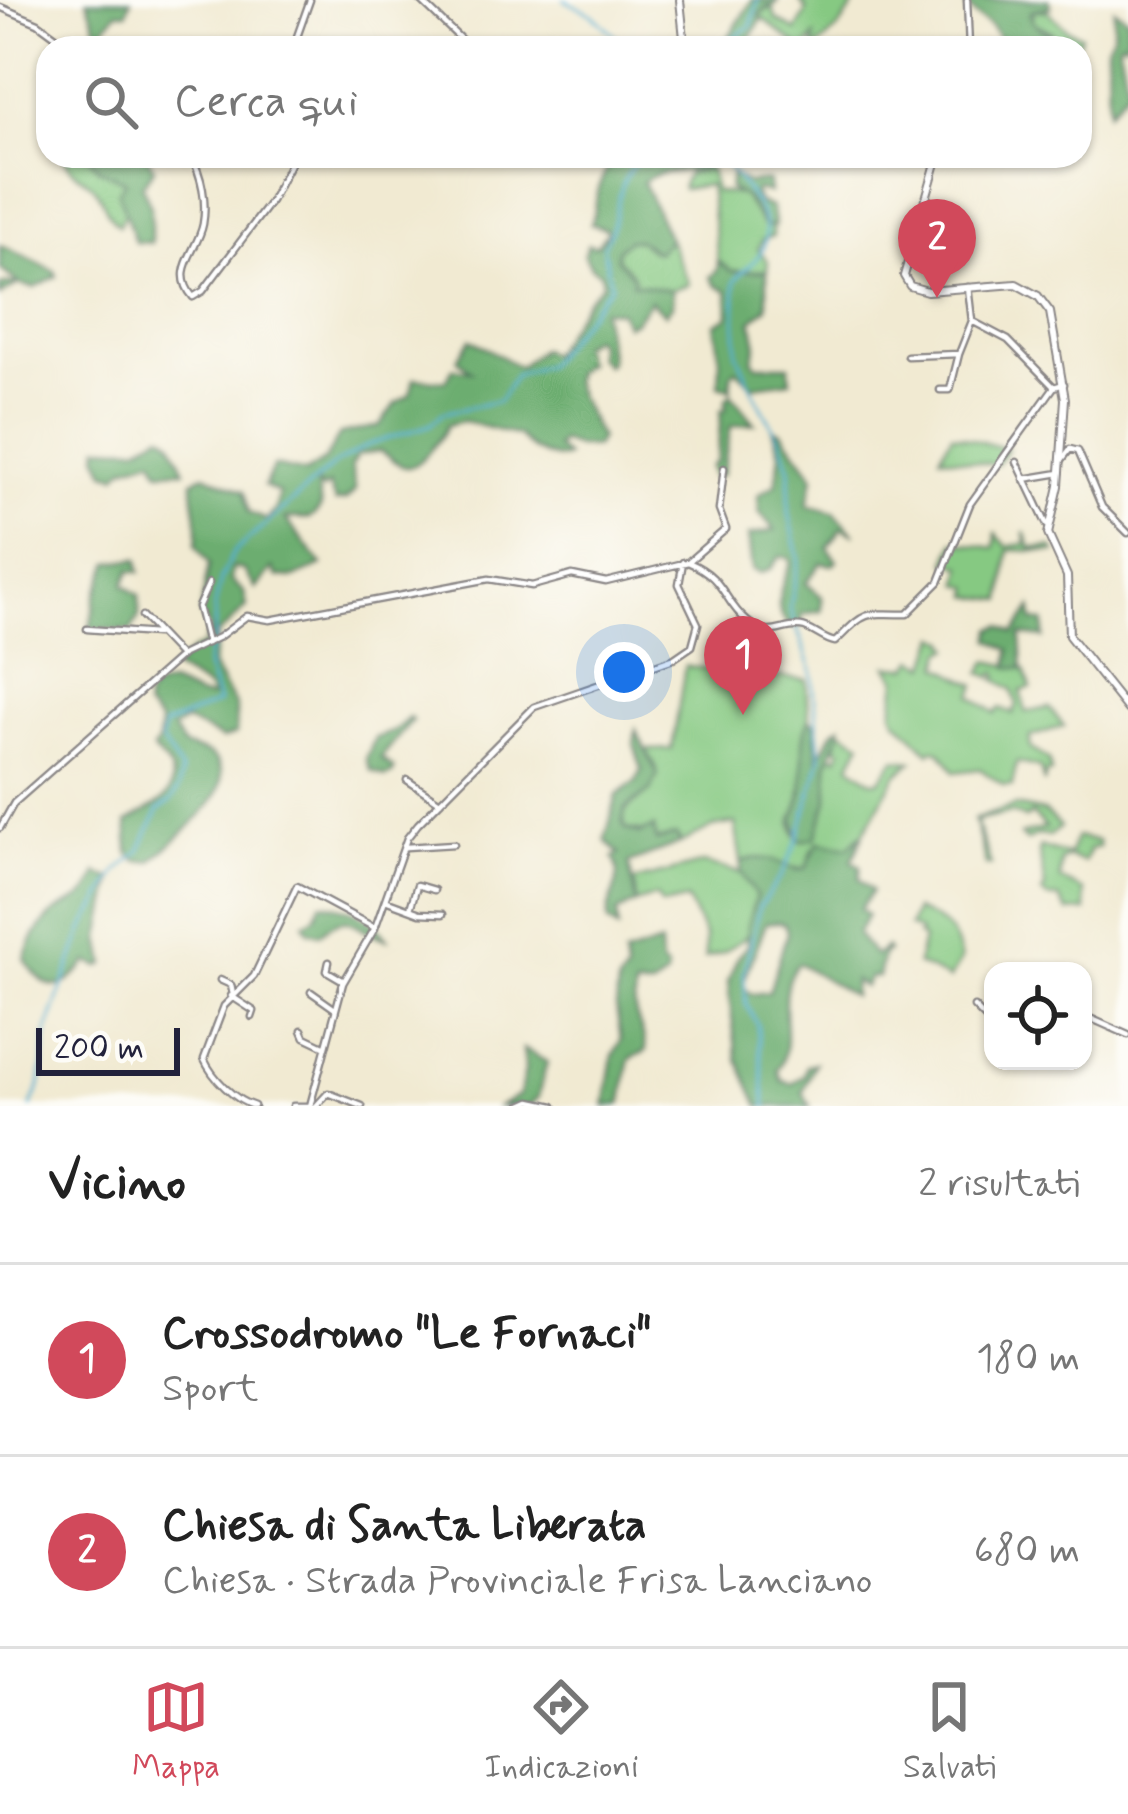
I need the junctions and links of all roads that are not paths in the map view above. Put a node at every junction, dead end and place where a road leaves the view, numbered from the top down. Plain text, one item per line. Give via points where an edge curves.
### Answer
1 (310, 0) edge
2 (420, 0) edge
3 (680, 0) edge
4 (967, 0) edge
5 (0, 7) edge
6 (56, 36) edge
7 (297, 36) edge
8 (458, 36) edge
9 (684, 36) edge
10 (968, 36) edge
11 (197, 168) edge
12 (288, 168) edge
13 (935, 168) edge
14 (968, 287) junction
15 (972, 321) junction
16 (959, 354) junction
17 (907, 356) dead end
18 (1064, 384) junction
19 (1054, 387) junction
20 (940, 390) dead end
21 (1061, 461) junction
22 (1017, 462) dead end
23 (724, 468) dead end
24 (1060, 473) junction
25 (1023, 480) junction
26 (1047, 525) junction
27 (1128, 533) edge
28 (686, 562) junction
29 (209, 583) dead end
30 (142, 616) dead end
31 (87, 629) dead end
32 (156, 634) junction
33 (208, 642) junction
34 (180, 657) junction
35 (1128, 710) edge
36 (407, 780) dead end
37 (440, 802) junction
38 (0, 828) edge
39 (454, 844) dead end
40 (404, 847) junction
41 (434, 890) dead end
42 (385, 900) junction
43 (410, 910) junction
44 (442, 914) dead end
45 (375, 928) junction
46 (329, 962) dead end
47 (220, 980) dead end
48 (344, 981) junction
49 (311, 992) dead end
50 (232, 995) junction
51 (974, 1007) dead end
52 (335, 1009) junction
53 (252, 1017) dead end
54 (984, 1017) edge
55 (1092, 1019) edge
56 (302, 1030) dead end
57 (1128, 1035) edge
58 (324, 1046) junction
59 (254, 1106) edge
60 (293, 1106) edge
61 (312, 1106) edge
62 (362, 1106) edge
63 (520, 1106) edge
64 (554, 1106) edge

1 - 7 street
2 - 8 street
3 - 9 street
4 - 10 street
5 - 6 street
11 - 12 street via 203,208 184,268 193,297
13 - 14 street via 904,276 920,290
14 - 15 street
14 - 18 street via 1016,284 1038,296 1053,323
15 - 16 street
15 - 19 street via 1008,340
16 - 17 street
16 - 20 street via 950,390
18 - 19 street
18 - 21 street
19 - 28 street via 970,504 939,583 907,614 851,621 835,642 797,628 760,629 718,580
21 - 24 street
21 - 27 street via 1078,451 1102,507
22 - 25 street
23 - 28 street via 719,510 726,529
24 - 25 street
24 - 26 street
25 - 26 street
26 - 35 street via 1067,577 1069,636
28 - 33 street via 606,582 572,574 532,586 489,579 270,620 247,616
28 - 37 street via 679,584 698,624 687,652 534,707
29 - 33 street via 198,607
30 - 32 street
31 - 32 street
32 - 34 street
33 - 34 street
34 - 38 street via 14,803
36 - 37 street
37 - 40 street
39 - 40 street
40 - 42 street
41 - 43 street via 417,885
42 - 43 street
42 - 45 street
43 - 44 street
45 - 48 street
45 - 50 street via 297,886 261,965
46 - 48 street via 327,971
47 - 50 street
48 - 52 street
49 - 52 street
50 - 53 street
50 - 59 street via 204,1059
51 - 54 street
52 - 58 street
55 - 57 street
56 - 58 street
58 - 61 street
60 - 61 street
61 - 62 street via 328,1093
63 - 64 street

